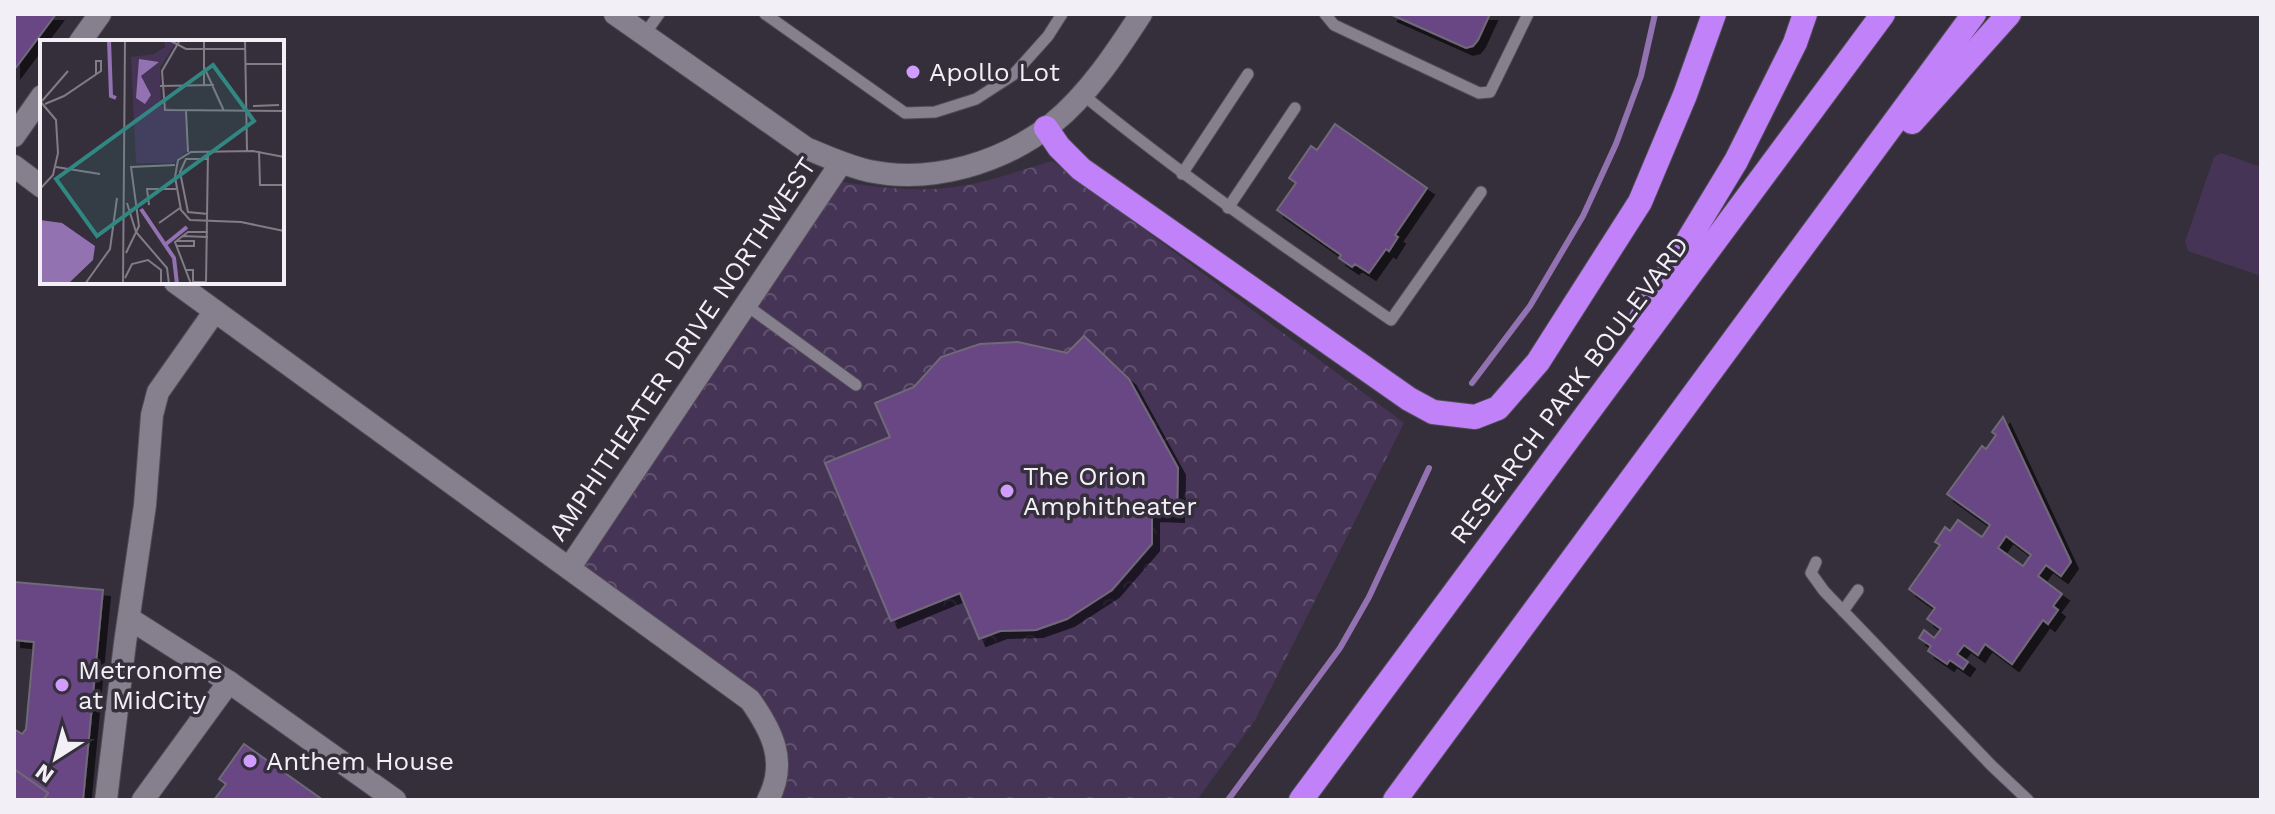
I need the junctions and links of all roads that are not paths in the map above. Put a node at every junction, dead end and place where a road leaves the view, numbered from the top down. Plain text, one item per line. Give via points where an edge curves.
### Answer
1 (100, 14) edge
2 (615, 14) edge
3 (659, 14) edge
4 (765, 14) edge
5 (1062, 14) edge
6 (1141, 14) edge
7 (1325, 14) edge
8 (1528, 14) edge
9 (1714, 14) edge
10 (1805, 14) edge
11 (1883, 14) edge
12 (1974, 14) edge
13 (2009, 14) edge
14 (644, 35) junction
15 (81, 40) edge
16 (1248, 74) dead end
17 (1082, 94) junction
18 (40, 99) edge
19 (1295, 108) dead end
20 (1046, 128) junction
21 (14, 136) edge
22 (841, 163) junction
23 (14, 166) edge
24 (1182, 174) junction
25 (40, 186) edge
26 (1481, 192) dead end
27 (1228, 208) junction
28 (1825, 219) junction
29 (178, 284) edge
30 (746, 305) junction
31 (215, 311) junction
32 (856, 385) dead end
33 (1578, 424) junction
34 (1816, 562) dead end
35 (570, 567) junction
36 (1858, 590) dead end
37 (1843, 611) junction
38 (130, 619) junction
39 (229, 682) junction
40 (106, 800) edge
41 (143, 800) edge
42 (395, 800) edge
43 (768, 800) edge
44 (1301, 800) edge
45 (1395, 800) edge
46 (2028, 800) edge

1 - 15 street
2 - 14 street
3 - 14 lane
4 - 5 lane via 905,113 935,112 976,99 1013,75
6 - 17 street
7 - 8 lane via 1334,25 1479,93 1490,92
9 - 20 highway via 1640,202 1538,362 1498,408 1475,417 1433,412 1409,399 1081,169
10 - 33 highway via 1736,161
11 - 33 highway, RESEARCH PARK BOULEVARD
12 - 28 highway
13 - 28 highway
14 - 22 street via 779,131
16 - 24 lane
17 - 20 street
17 - 24 lane
18 - 21 street
19 - 27 lane
20 - 22 street via 1003,153 933,173 881,173
22 - 30 street, AMPHITHEATER DRIVE NORTHWEST
23 - 25 street
24 - 27 lane
26 - 27 lane via 1391,320
28 - 45 highway
29 - 31 street
30 - 32 lane
30 - 35 street, AMPHITHEATER DRIVE NORTHWEST
31 - 35 street
31 - 38 street via 158,392
33 - 44 highway, RESEARCH PARK BOULEVARD
34 - 37 lane via 1811,573
35 - 43 street via 750,700 768,726 778,757
36 - 37 lane
37 - 46 lane
38 - 39 street
38 - 40 street
39 - 41 street
39 - 42 street

